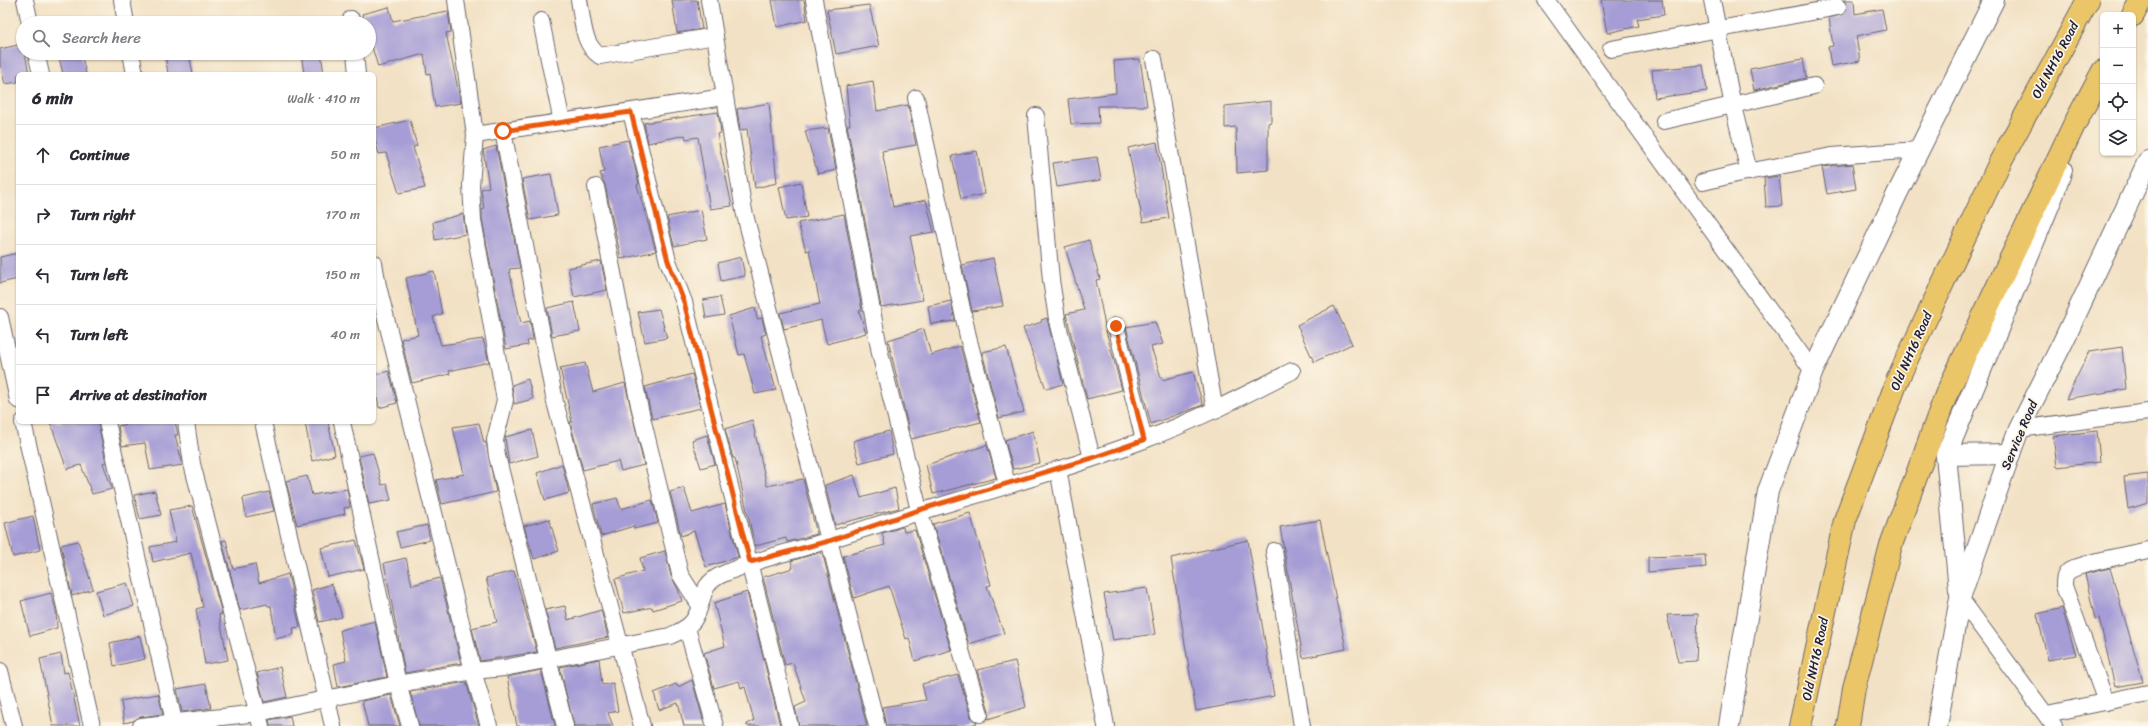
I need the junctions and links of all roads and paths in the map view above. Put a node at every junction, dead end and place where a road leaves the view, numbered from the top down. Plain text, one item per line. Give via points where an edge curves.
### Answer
1 (25, 0) edge
2 (122, 0) edge
3 (456, 0) edge
4 (579, 0) edge
5 (709, 0) edge
6 (814, 0) edge
7 (1546, 0) edge
8 (1712, 0) edge
9 (1994, 0) edge
10 (2088, 0) edge
11 (2141, 0) edge
12 (1838, 7) dead end
13 (2135, 12) edge
14 (28, 16) edge
15 (125, 16) edge
16 (541, 21) dead end
17 (1717, 30) junction
18 (715, 36) junction
19 (1611, 49) dead end
20 (1154, 59) dead end
21 (38, 60) edge
22 (132, 60) edge
23 (356, 60) edge
24 (41, 72) edge
25 (135, 72) edge
26 (357, 72) edge
27 (2100, 77) edge
28 (1814, 86) dead end
29 (724, 97) junction
30 (916, 98) dead end
31 (1733, 106) junction
32 (2082, 111) junction
33 (631, 112) junction
34 (1036, 116) dead end
35 (1664, 121) dead end
36 (562, 122) junction
37 (503, 131) junction
38 (476, 135) junction
39 (1919, 150) junction
40 (2148, 161) edge
41 (1749, 172) junction
42 (1703, 182) dead end
43 (596, 187) dead end
44 (376, 287) edge
45 (0, 317) edge
46 (1116, 326) dead end
47 (1292, 371) dead end
48 (1813, 371) junction
49 (16, 391) edge
50 (1215, 411) junction
51 (2148, 412) edge
52 (23, 424) edge
53 (107, 424) edge
54 (186, 424) edge
55 (263, 424) edge
56 (342, 424) edge
57 (2019, 429) junction
58 (1144, 440) junction
59 (2010, 454) junction
60 (1946, 455) junction
61 (1092, 458) junction
62 (1058, 469) junction
63 (1007, 484) junction
64 (919, 510) junction
65 (829, 541) junction
66 (2148, 550) edge
67 (1274, 551) dead end
68 (750, 562) junction
69 (1960, 598) junction
70 (699, 604) junction
71 (687, 628) junction
72 (620, 646) junction
73 (548, 660) junction
74 (0, 670) edge
75 (473, 671) junction
76 (398, 684) junction
77 (2148, 693) edge
78 (326, 699) junction
79 (2106, 702) junction
80 (980, 714) dead end
81 (260, 719) edge
82 (2050, 720) edge
83 (174, 724) edge
84 (14, 726) edge
85 (92, 726) edge
86 (141, 726) edge
87 (333, 726) edge
88 (410, 726) edge
89 (488, 726) edge
90 (565, 726) edge
91 (642, 726) edge
92 (716, 726) edge
93 (790, 726) edge
94 (878, 726) edge
95 (1106, 726) edge
96 (1302, 726) edge
97 (1728, 726) edge
98 (1800, 726) edge
99 (1848, 726) edge
100 (1937, 726) edge

1 - 14 street
2 - 15 street
3 - 38 street
4 - 18 street via 587,41 592,51 600,56
5 - 18 street
6 - 64 street via 880,353
7 - 48 street
8 - 17 street
9 - 39 street
10 - 98 main road, Old NH16 Road via 2000,162 1899,376 1845,520
11 - 13 main road
12 - 17 street
16 - 36 street
17 - 19 street
17 - 31 street
18 - 29 street
20 - 50 street
21 - 24 street
22 - 25 street
23 - 26 street
27 - 32 main road
28 - 31 street
29 - 33 street
29 - 65 street via 744,211
30 - 63 street via 969,341
31 - 35 street
31 - 41 street
32 - 60 street via 2053,196
32 - 99 main road via 1946,395 1891,545 1854,688
33 - 36 street
33 - 68 street via 668,261 684,302
34 - 61 street via 1052,288 1058,325
36 - 37 street
37 - 38 street
37 - 72 street via 555,402
38 - 73 street via 471,185 473,220 505,400 495,440 497,456
39 - 41 street via 1832,156
39 - 48 street
40 - 57 street, Service Road
41 - 42 street
43 - 70 street via 641,413 680,574
44 - 75 street
45 - 49 street
46 - 58 street
47 - 50 street
48 - 97 street via 1768,491
50 - 58 street
51 - 57 street
52 - 85 street
53 - 83 street
54 - 81 street via 192,464
55 - 78 street
56 - 76 street
57 - 59 street, Service Road
58 - 61 street
59 - 60 street
59 - 69 street, Service Road
60 - 69 street
61 - 62 street
62 - 63 street
62 - 95 street
63 - 64 street
64 - 65 street
64 - 80 street
65 - 68 street
65 - 94 street
66 - 79 street via 2096,562 2069,571 2064,577 2064,586
67 - 96 street
68 - 70 street via 720,575 706,586
68 - 93 street
69 - 82 street
69 - 100 street, Service Road
70 - 71 street via 694,620
71 - 72 street via 670,636
71 - 92 street
72 - 73 street
72 - 91 street
73 - 75 street
73 - 90 street
74 - 84 street
75 - 76 street
75 - 89 street
76 - 78 street
76 - 88 street
77 - 79 street
78 - 81 street
78 - 87 street
79 - 82 street
81 - 83 street
83 - 86 street

